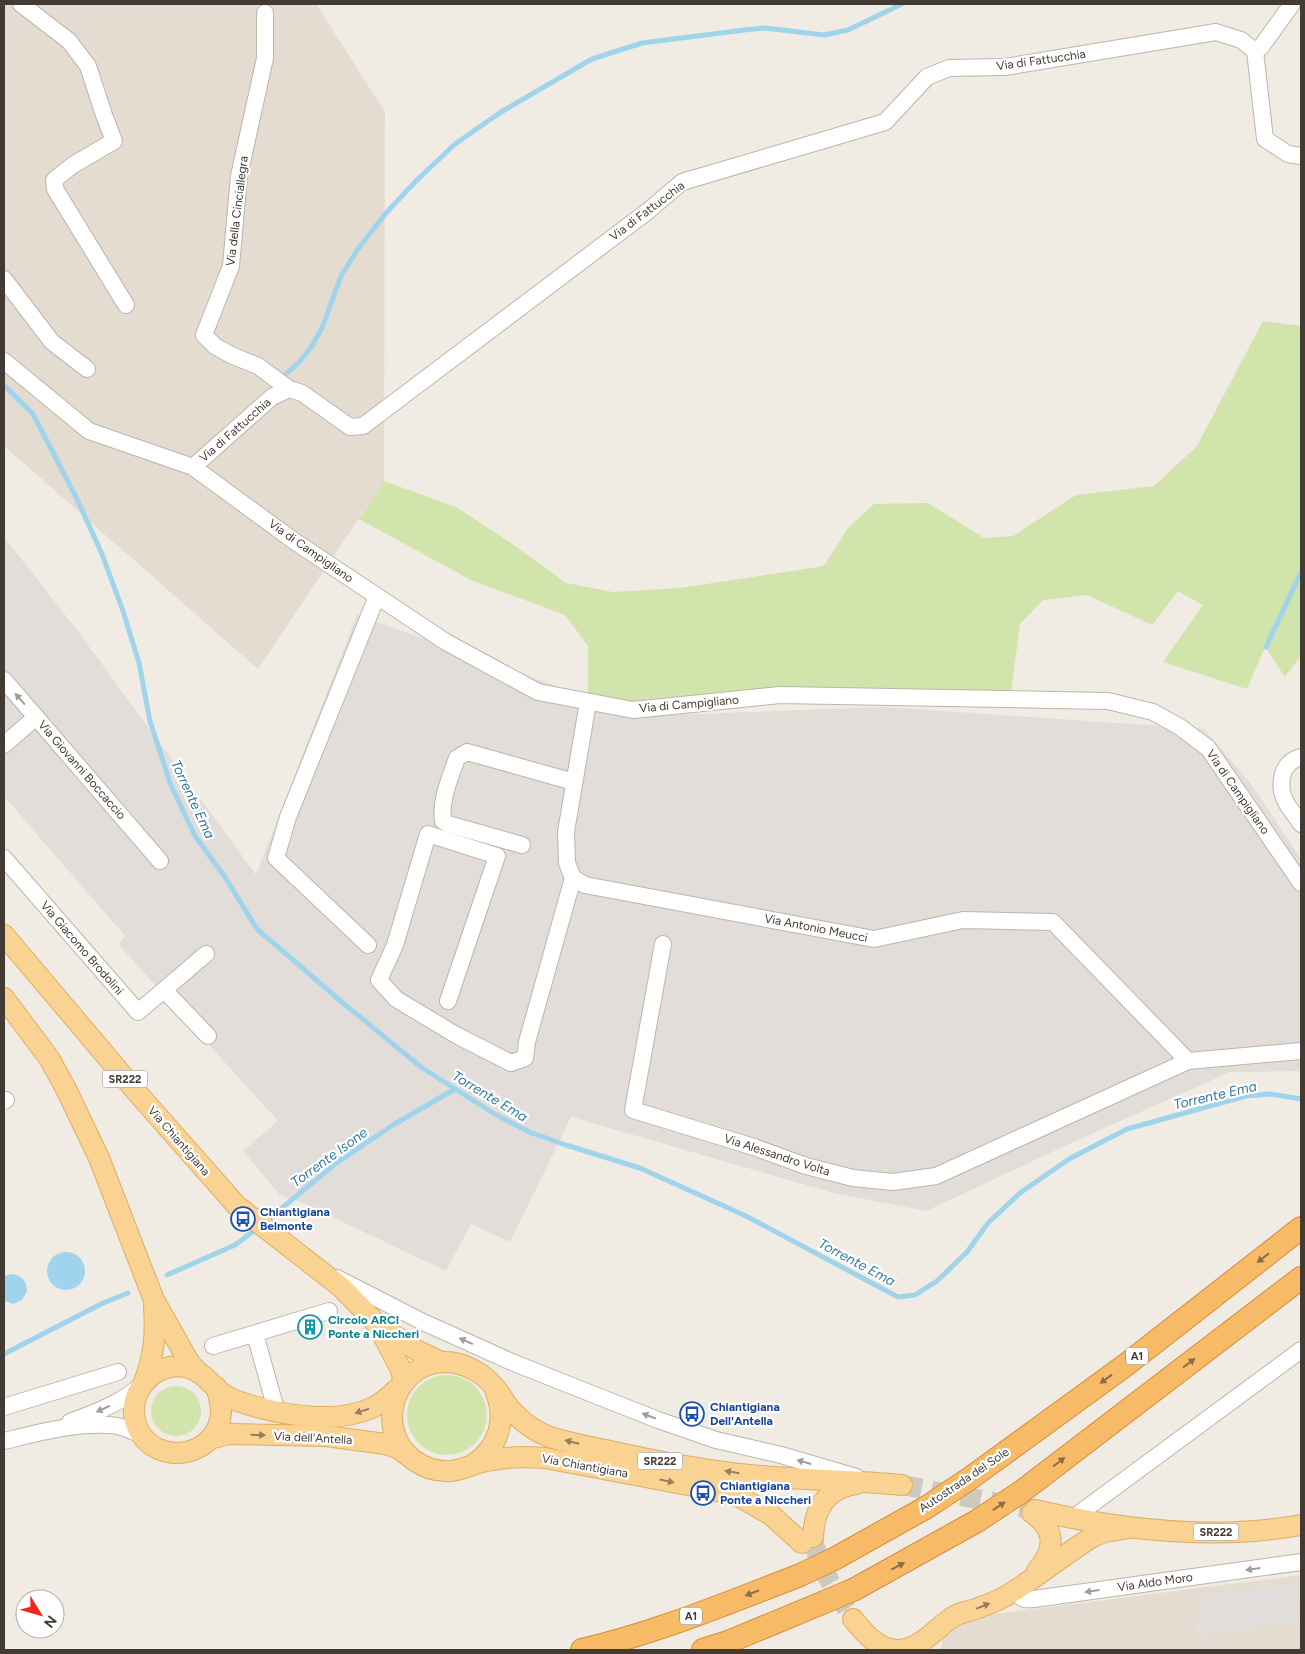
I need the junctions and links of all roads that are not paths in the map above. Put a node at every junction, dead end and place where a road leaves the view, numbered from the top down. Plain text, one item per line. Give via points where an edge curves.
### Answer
1 (21, 4) edge
2 (1292, 4) edge
3 (265, 14) dead end
4 (1255, 51) junction
5 (1301, 156) edge
6 (4, 279) edge
7 (126, 305) dead end
8 (4, 361) edge
9 (87, 369) dead end
10 (289, 389) junction
11 (193, 467) junction
12 (376, 596) junction
13 (4, 680) edge
14 (588, 702) junction
15 (36, 718) junction
16 (4, 745) edge
17 (1301, 757) edge
18 (574, 782) junction
19 (1301, 824) edge
20 (522, 845) dead end
21 (4, 858) edge
22 (160, 861) dead end
23 (573, 878) junction
24 (1301, 883) edge
25 (4, 935) edge
26 (663, 944) dead end
27 (368, 945) dead end
28 (206, 954) dead end
29 (164, 990) junction
30 (4, 998) edge
31 (448, 1001) dead end
32 (208, 1036) dead end
33 (1301, 1051) edge
34 (1188, 1061) junction
35 (1301, 1228) edge
36 (314, 1266) junction
37 (1301, 1278) edge
38 (153, 1299) junction
39 (329, 1312) dead end
40 (376, 1324) junction
41 (255, 1334) junction
42 (214, 1346) dead end
43 (1301, 1350) edge
44 (441, 1362) junction
45 (514, 1363) junction
46 (118, 1372) dead end
47 (198, 1372) junction
48 (479, 1373) junction
49 (144, 1382) junction
50 (404, 1383) junction
51 (216, 1388) junction
52 (4, 1406) edge
53 (277, 1413) junction
54 (47, 1431) junction
55 (141, 1435) junction
56 (210, 1439) junction
57 (4, 1441) edge
58 (412, 1460) junction
59 (471, 1465) junction
60 (867, 1482) junction
61 (902, 1485) tunnel mouth
62 (1073, 1518) junction
63 (1301, 1525) edge
64 (1130, 1528) junction
65 (1301, 1562) edge
66 (1024, 1584) junction
67 (853, 1619) joint
68 (940, 1627) junction
69 (582, 1650) edge
70 (703, 1650) edge
71 (870, 1650) edge
72 (923, 1650) edge

1 - 7 street via 69,41 88,66 114,141 72,165 54,180 55,189
2 - 4 street via 1261,48
3 - 10 street, Via della Cinciallegra via 265,58 239,176 231,266 204,336 231,355 258,366
4 - 5 street via 1264,139 1288,154
4 - 10 street, Via di Fattucchia via 1241,40 1216,32 1005,67 949,68 927,77 885,122 682,182 363,426 350,427 302,393
6 - 9 street via 52,342
8 - 11 street, Via di Campigliano via 89,431
10 - 11 street, Via di Fattucchia via 272,397
11 - 12 street, Via di Campigliano
12 - 14 street, Via di Campigliano via 446,642 538,692
12 - 27 street via 288,817 276,858
15 -> 13 street, Via Giovanni Boccaccio
14 - 18 street
14 - 24 street, Via di Campigliano via 633,710 780,695 1108,701 1153,712 1208,748
15 - 16 street
15 - 22 street, Via Giovanni Boccaccio
17 - 19 street via 1285,768 1280,783 1286,803
18 - 20 street via 467,752 457,758 442,810 444,821
18 - 23 street via 566,832 567,862
21 - 29 street, Via Giacomo Brodolini via 138,1012
23 - 31 street via 525,1058 511,1063 396,999 379,980 395,945 428,834 498,856
23 - 34 street, Via Antonio Meucci via 585,885 874,939 963,920 1053,922
25 - 36 main road, Via Chiantigiana / SR222 via 237,1206
26 - 34 street, Via Alessandro Volta via 633,1110 853,1178 893,1182 936,1176
28 - 29 street, Via Giacomo Brodolini
29 - 32 street
30 - 38 main road via 49,1058 66,1089 100,1158
33 - 34 street
35 -> 69 highway, Autostrada del Sole / A1, bridge via 1127,1364 927,1507 798,1576 710,1610
36 - 40 main road, Via Chiantigiana / SR222 via 349,1295
45 -> 36 street via 423,1322
70 -> 37 highway, bridge via 855,1589 977,1521 1020,1492
38 - 47 main road via 180,1348
38 - 49 main road via 155,1339
39 - 41 street
40 - 44 main road, Via Chiantigiana / SR222
40 - 50 main road, Via Chiantigiana / SR222 via 400,1368
41 - 42 street
41 - 53 street
43 - 62 street
44 - 48 main road, Via Chiantigiana / SR222 via 460,1364
44 - 50 main road, Via Chiantigiana / SR222 via 411,1374
45 - 48 street via 493,1363
60 -> 45 street via 799,1460 716,1440
46 - 52 street
47 - 49 main road, Via dell'Antella via 182,1367 166,1368
47 - 51 main road, Via dell'Antella
48 - 59 main road, Via Chiantigiana / SR222 via 496,1394 501,1419 493,1444
60 -> 48 main road, Via Chiantigiana / SR222 via 748,1475 641,1458 549,1437 525,1424 504,1402 497,1389
49 -> 54 street, Via dell'Antella via 116,1403
49 - 55 main road via 137,1393 134,1411
50 -> 53 main road, Via dell'Antella via 388,1398 353,1414 317,1417
50 - 58 main road via 394,1401 392,1425 401,1447
51 - 53 main road, Via dell'Antella via 237,1401
51 - 56 main road via 221,1413
54 - 55 street, Via dell'Antella via 109,1425
54 - 57 street, Via dell'Antella
55 - 56 main road, Via dell'Antella via 156,1448 174,1454 194,1450
56 -> 58 main road, Via dell'Antella via 228,1434 326,1436 385,1444 400,1449
58 - 59 main road, Via Chiantigiana / SR222 via 439,1471 454,1471
59 -> 60 main road, Via Chiantigiana / SR222 via 508,1458 546,1458 709,1489 738,1496 754,1504 807,1540 819,1507 826,1498 842,1486
60 - 61 main road, Via Chiantigiana / SR222
62 - 64 main road, SR222
62 - 66 main road, SR222 via 1033,1511 1048,1530 1050,1549
63 - 64 main road, SR222 via 1233,1532
64 - 66 main road, SR222 via 1094,1536
65 -> 66 street, Via Aldo Moro via 1034,1599 1025,1599 1018,1593
68 -> 66 main road, SR222 via 957,1615 991,1603
67 - 68 main road, SR222 via 874,1640 898,1650 913,1646
67 - 71 street
68 - 72 street

